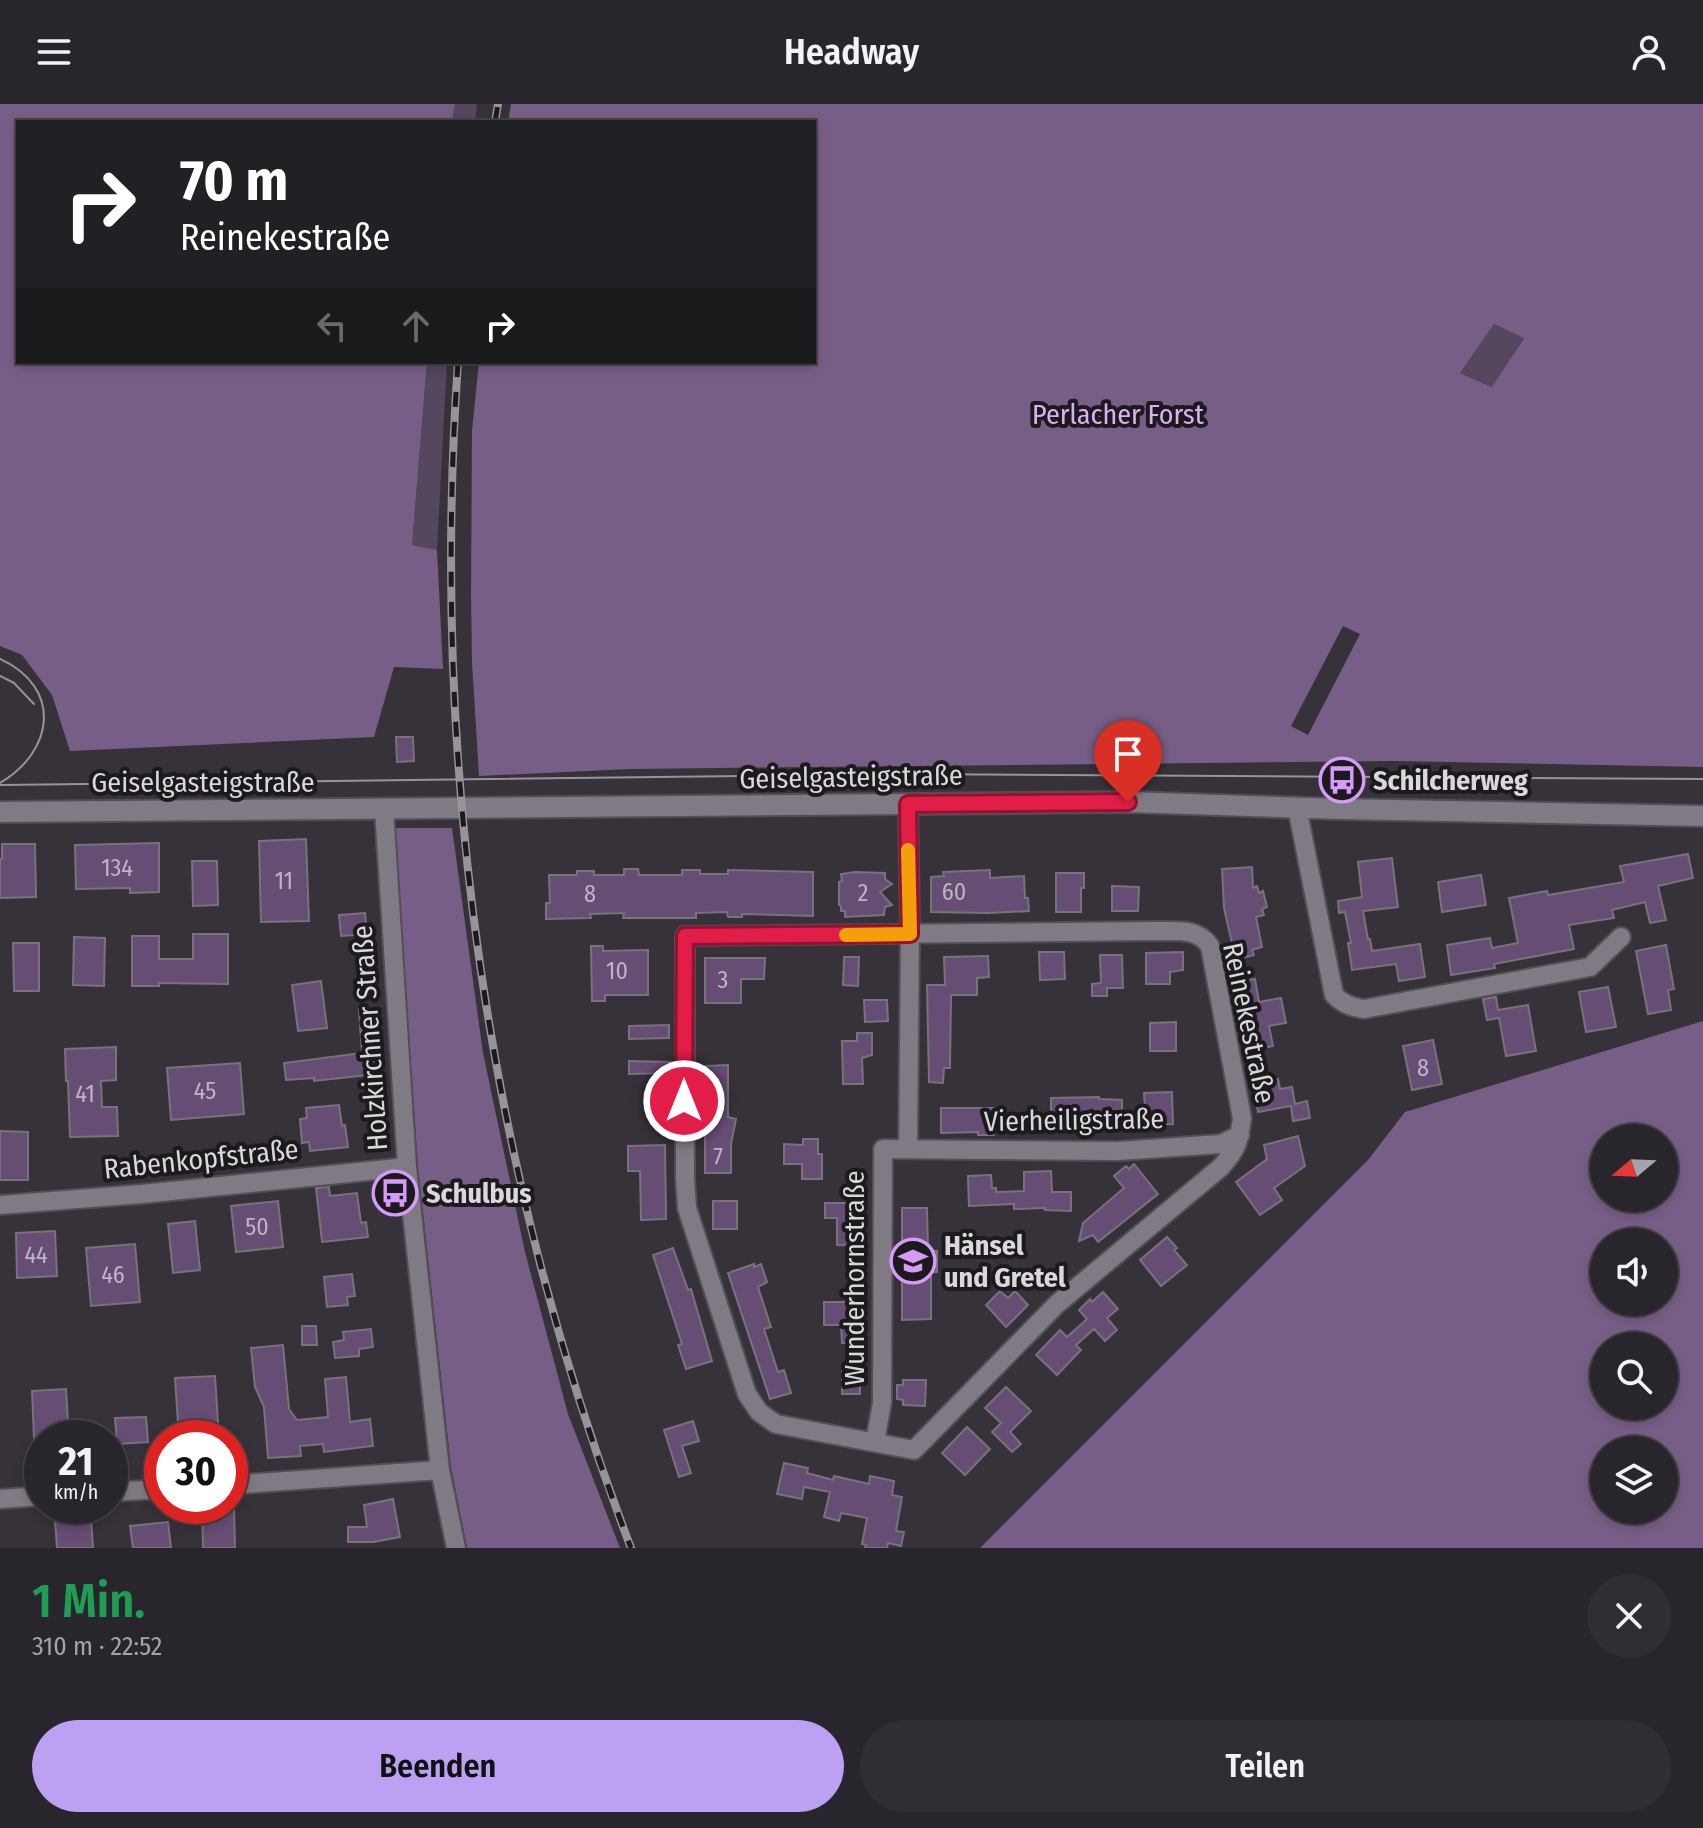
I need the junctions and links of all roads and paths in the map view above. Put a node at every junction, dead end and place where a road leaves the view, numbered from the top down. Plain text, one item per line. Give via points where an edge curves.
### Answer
1 (908, 804) junction
2 (1297, 807) junction
3 (384, 809) junction
4 (0, 812) edge
5 (1703, 816) edge
6 (910, 934) junction
7 (1621, 937) dead end
8 (1240, 1135) junction
9 (908, 1149) junction
10 (407, 1167) junction
11 (0, 1205) edge
12 (875, 1442) junction
13 (440, 1470) junction
14 (248, 1484) edge
15 (24, 1497) edge
16 (0, 1499) edge
17 (456, 1548) edge

1 - 2 main road, Geiselgasteigstraße
1 - 3 main road, Geiselgasteigstraße
1 - 6 street
2 - 5 main road, Geiselgasteigstraße
2 - 7 street via 1334,995 1351,1007 1364,1009 1590,967
3 - 4 main road, Geiselgasteigstraße
3 - 10 street, Holzkirchner Straße
6 - 8 street, Reinekestraße via 1153,931 1203,936 1210,946 1242,1118
6 - 9 street
6 - 12 street, Reinekestraße via 685,936 687,1208 747,1394 776,1424
8 - 9 street, Vierheiligstraße via 1221,1144 1118,1151
8 - 12 street, Reinekestraße via 1221,1167 1057,1304 914,1450
9 - 12 street, Wunderhornstraße via 883,1149 882,1403
10 - 11 street, Rabenkopfstraße
10 - 13 street, Holzkirchner Straße
13 - 14 street
13 - 17 street, Holzkirchner Straße
15 - 16 street

